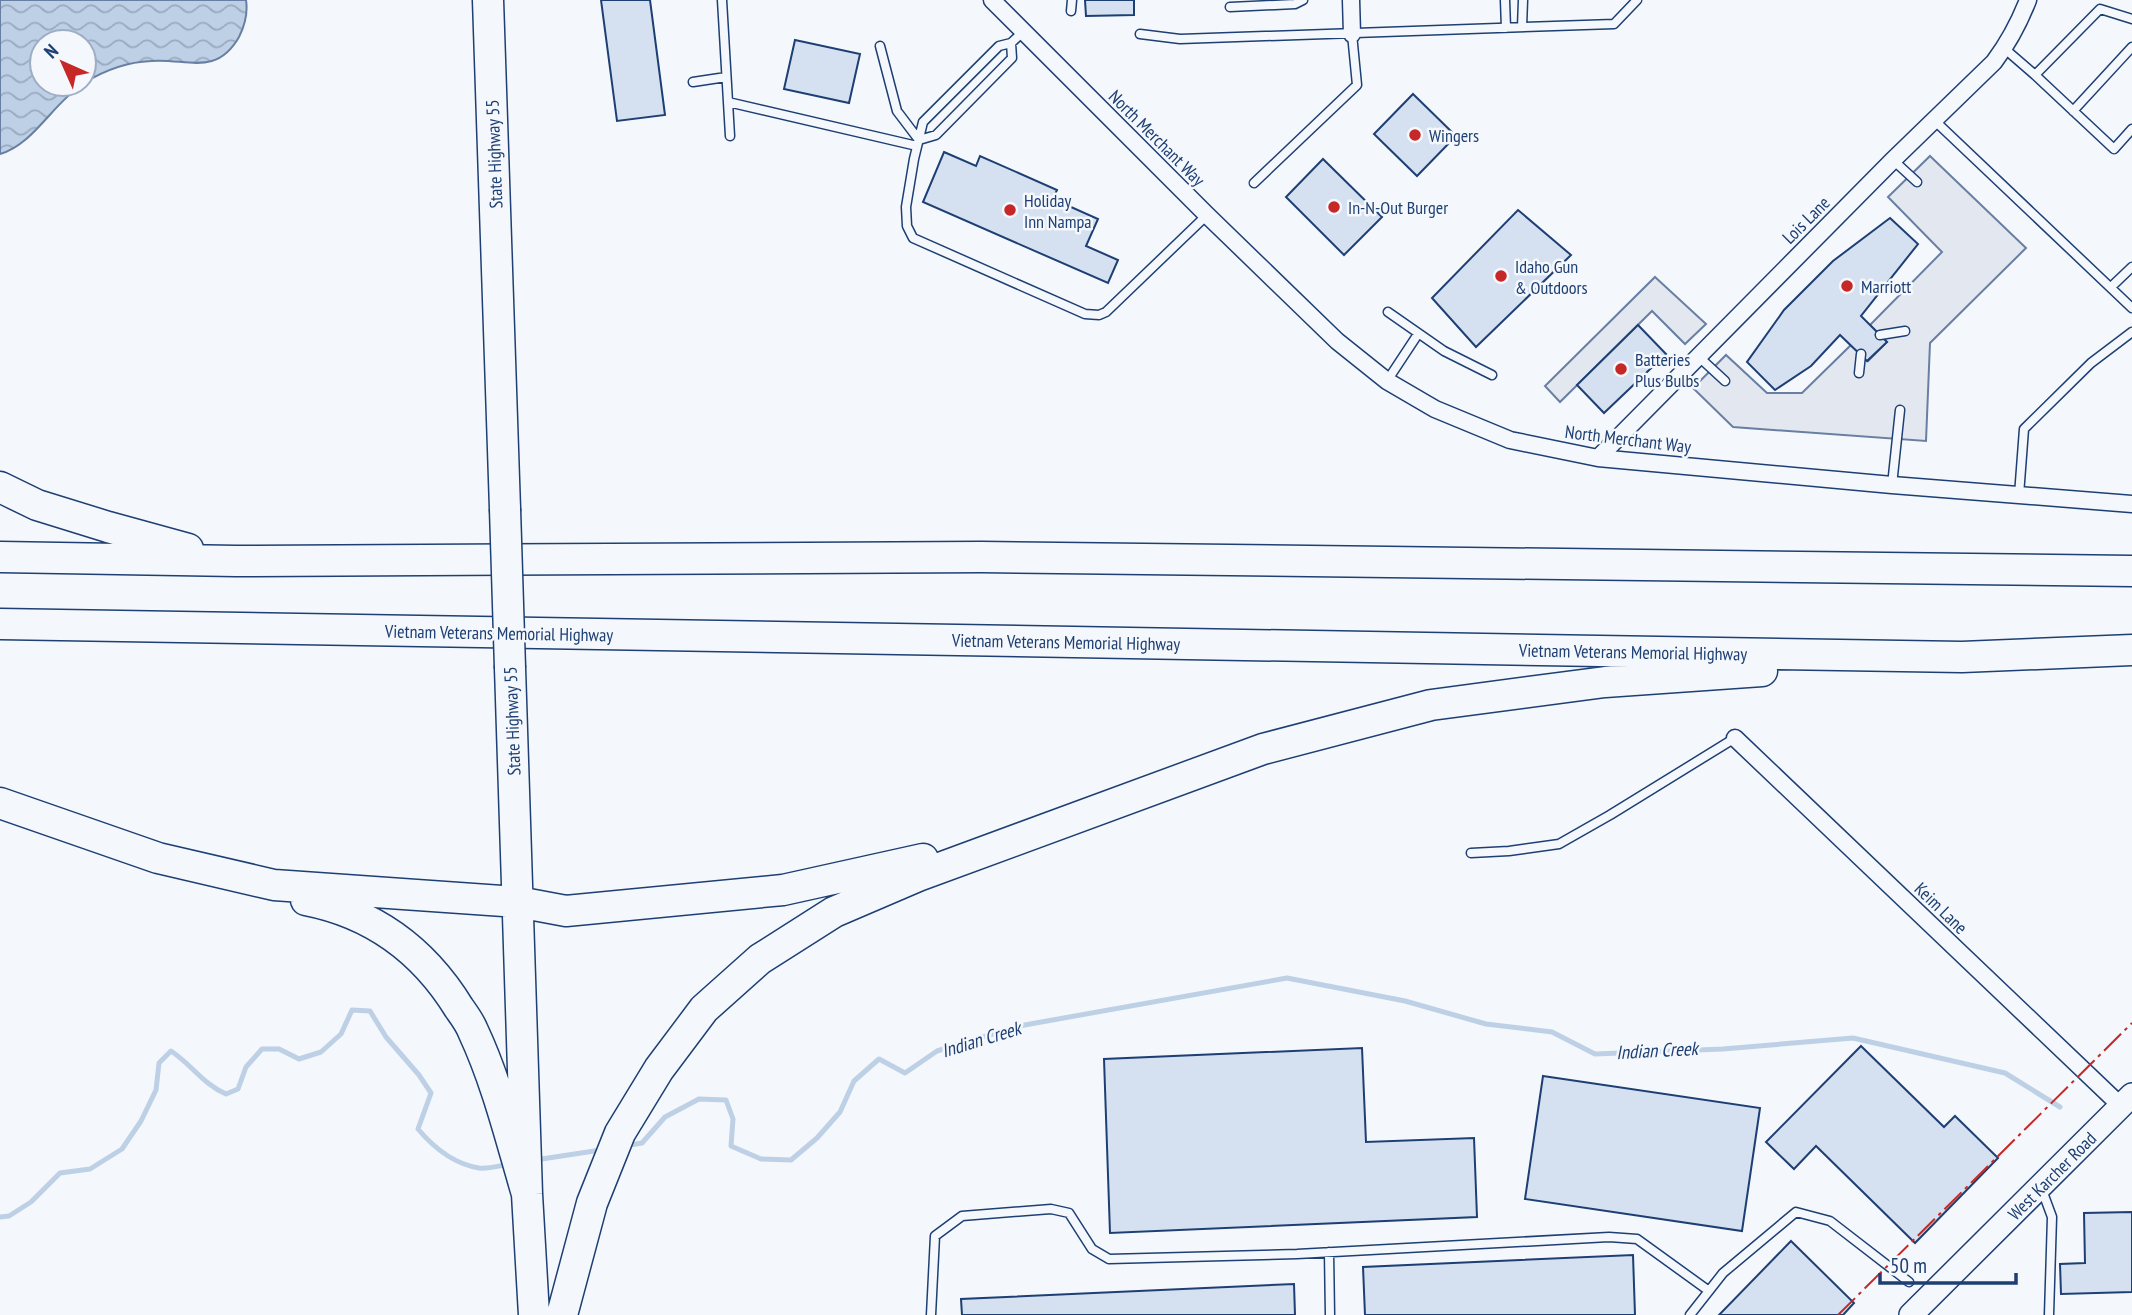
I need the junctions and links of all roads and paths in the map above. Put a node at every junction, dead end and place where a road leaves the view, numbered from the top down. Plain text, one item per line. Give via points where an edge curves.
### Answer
1 (488, 0) edge
2 (722, 0) edge
3 (992, 0) edge
4 (1072, 0) edge
5 (1303, 0) edge
6 (1351, 0) edge
7 (1505, 0) edge
8 (1523, 0) edge
9 (1637, 0) edge
10 (2028, 0) edge
11 (1230, 7) dead end
12 (1071, 11) dead end
13 (2132, 19) edge
14 (1522, 27) junction
15 (1506, 28) junction
16 (1023, 31) junction
17 (1140, 34) dead end
18 (1352, 34) junction
19 (1011, 43) junction
20 (880, 46) dead end
21 (2132, 47) edge
22 (2004, 48) junction
23 (2035, 75) junction
24 (726, 77) junction
25 (693, 82) dead end
26 (728, 102) junction
27 (2073, 111) junction
28 (1934, 120) junction
29 (2132, 129) edge
30 (730, 136) dead end
31 (918, 143) junction
32 (1893, 160) junction
33 (1917, 182) dead end
34 (1254, 183) dead end
35 (1207, 215) junction
36 (2132, 267) edge
37 (2111, 287) junction
38 (2132, 308) edge
39 (1388, 312) dead end
40 (1905, 331) dead end
41 (2132, 332) edge
42 (1418, 334) junction
43 (1880, 335) dead end
44 (1861, 354) dead end
45 (1699, 357) junction
46 (1859, 373) dead end
47 (1492, 375) dead end
48 (1387, 381) junction
49 (1725, 382) dead end
50 (1900, 410) dead end
51 (1598, 458) junction
52 (1892, 485) junction
53 (0, 487) edge
54 (2019, 495) junction
55 (2132, 503) edge
56 (0, 557) edge
57 (236, 561) junction
58 (2132, 571) edge
59 (0, 624) edge
60 (2132, 650) edge
61 (1962, 657) junction
62 (1735, 738) joint
63 (1263, 749) junction
64 (0, 803) edge
65 (0, 810) edge
66 (1471, 853) dead end
67 (518, 902) junction
68 (2128, 1106) edge
69 (2040, 1187) junction
70 (527, 1194) junction
71 (1329, 1252) junction
72 (1909, 1282) dead end
73 (1709, 1291) junction
74 (534, 1315) edge
75 (562, 1315) edge
76 (931, 1315) edge
77 (1330, 1315) edge
78 (1690, 1315) edge
79 (1911, 1315) edge
80 (2049, 1315) edge

1 - 67 highway, State Highway 55, bridge
2 - 24 lane
3 - 16 street, North Merchant Way
4 - 12 lane
5 - 11 lane
6 - 18 street
7 - 15 lane
8 - 14 lane
9 - 14 lane via 1614,24
10 - 22 street, Lois Lane
13 - 23 lane via 2099,9
14 - 15 lane
15 - 18 lane
16 - 19 lane
16 - 35 street, North Merchant Way
17 - 18 lane via 1180,39
18 - 34 lane via 1357,85
19 - 31 lane via 999,46 923,122
19 - 31 lane via 1012,58 936,135
20 - 31 lane via 897,111
21 - 27 lane
22 - 23 lane
22 - 28 street, Lois Lane
23 - 27 lane
24 - 25 lane
24 - 26 lane
26 - 30 lane
26 - 31 lane
27 - 29 lane via 2114,149
28 - 32 street, Lois Lane
28 - 37 lane
31 - 35 lane via 906,207 913,238 1092,315 1106,312
32 - 33 lane
32 - 45 street, Lois Lane
35 - 48 street, North Merchant Way via 1337,341
36 - 37 lane
37 - 38 lane
39 - 42 lane
40 - 43 lane
41 - 54 lane via 2091,363 2024,429
42 - 47 lane
42 - 48 lane
44 - 46 lane
45 - 49 lane
45 - 51 street, Lois Lane
48 - 51 street, North Merchant Way via 1435,409 1510,440
50 - 52 lane
51 - 52 street, North Merchant Way
52 - 54 street, North Merchant Way
53 - 57 highway via 37,505
54 - 55 street, North Merchant Way
56 - 57 highway
57 - 58 highway via 981,557
59 - 61 highway, Vietnam Veterans Memorial Highway
60 - 61 highway, Vietnam Veterans Memorial Highway
61 - 63 highway via 1605,682 1498,696 1431,705
62 - 66 lane via 1559,844
62 - 68 street, Keim Lane
63 - 67 highway via 913,862 783,890 566,911
63 - 75 highway via 918,876 834,912 760,959 704,1009 659,1069 620,1133 592,1203
64 - 67 highway via 158,858 274,885
65 - 70 highway via 47,832 156,868 326,904 370,922 413,950 444,983 473,1029
67 - 70 highway, State Highway 55
68 - 69 street, West Karcher Road
69 - 79 street, West Karcher Road
69 - 80 lane via 2052,1217
70 - 74 highway, State Highway 55
71 - 73 lane via 1637,1239
71 - 76 lane via 1109,1259 1093,1249 1069,1213 1051,1209 962,1216 935,1236
71 - 77 lane
72 - 73 lane via 1830,1221 1796,1212 1723,1273
73 - 78 lane

